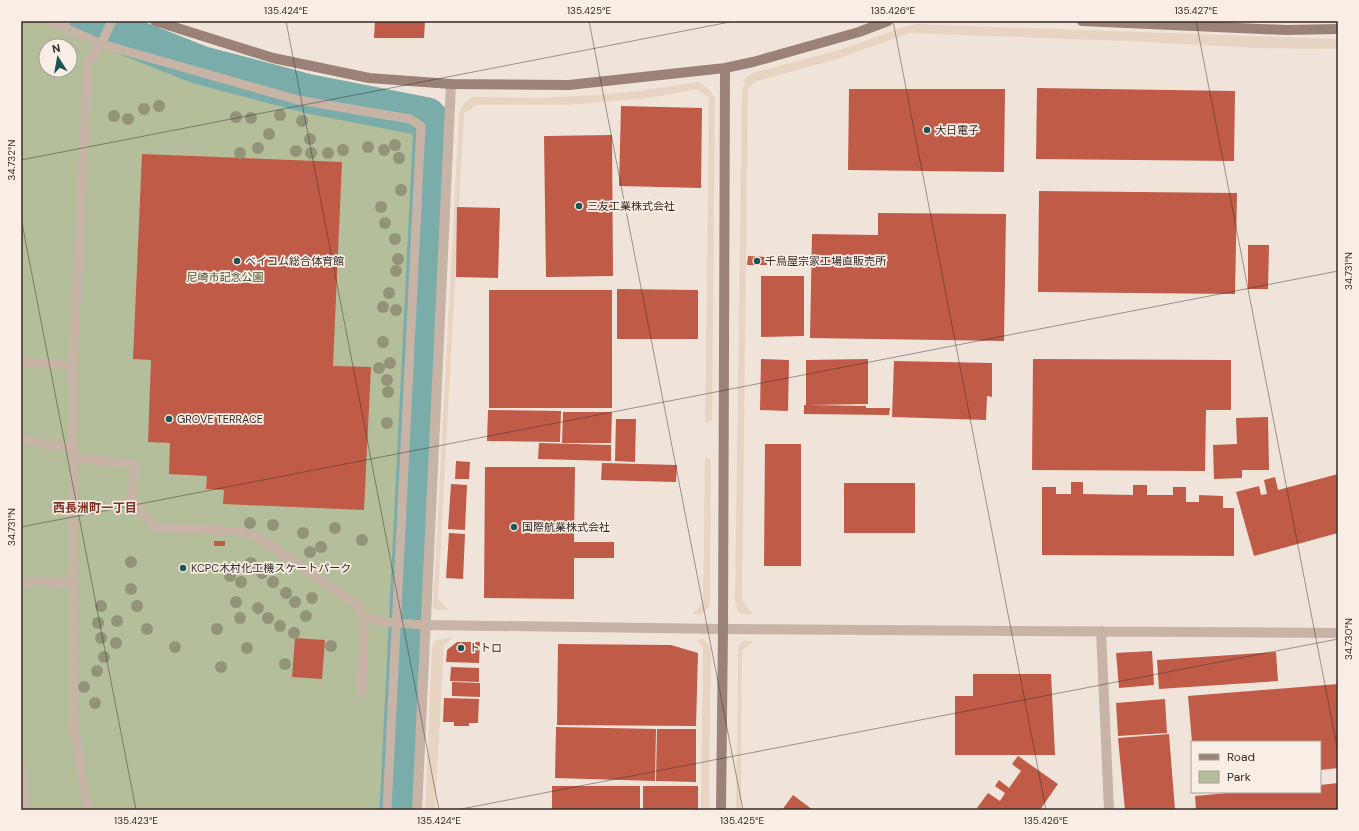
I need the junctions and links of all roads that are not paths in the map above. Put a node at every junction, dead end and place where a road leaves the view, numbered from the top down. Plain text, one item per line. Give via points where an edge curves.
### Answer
1 (50, 21) edge
2 (112, 21) edge
3 (155, 21) edge
4 (888, 21) edge
5 (1082, 21) edge
6 (1338, 29) edge
7 (103, 40) junction
8 (725, 68) junction
9 (451, 84) junction
10 (21, 362) edge
11 (73, 365) junction
12 (21, 439) edge
13 (74, 447) junction
14 (74, 458) junction
15 (74, 583) junction
16 (21, 586) edge
17 (364, 618) junction
18 (399, 624) junction
19 (422, 625) junction
20 (723, 629) junction
21 (1101, 631) junction
22 (1338, 633) edge
23 (362, 693) dead end
24 (21, 764) edge
25 (26, 810) edge
26 (88, 810) edge
27 (387, 810) edge
28 (417, 810) edge
29 (721, 810) edge
30 (1109, 810) edge

1 - 7 lane
2 - 7 lane
3 - 9 street via 280,60 369,78
4 - 8 street via 859,32
5 - 6 street via 1286,30
7 - 11 lane via 88,63
7 - 18 lane via 298,100 410,119 421,126
8 - 9 street via 569,85
8 - 20 street
9 - 19 street
10 - 11 lane
11 - 13 lane
12 - 13 lane
13 - 14 lane
14 - 15 lane
14 - 17 lane via 135,464 132,500 155,527 244,532 261,539 359,606
15 - 16 lane via 31,581
15 - 26 lane via 74,728
17 - 18 lane
17 - 23 lane
18 - 19 lane
18 - 27 lane
19 - 20 street
19 - 28 street
20 - 21 street
20 - 29 street
21 - 22 street
21 - 30 street
24 - 25 lane

